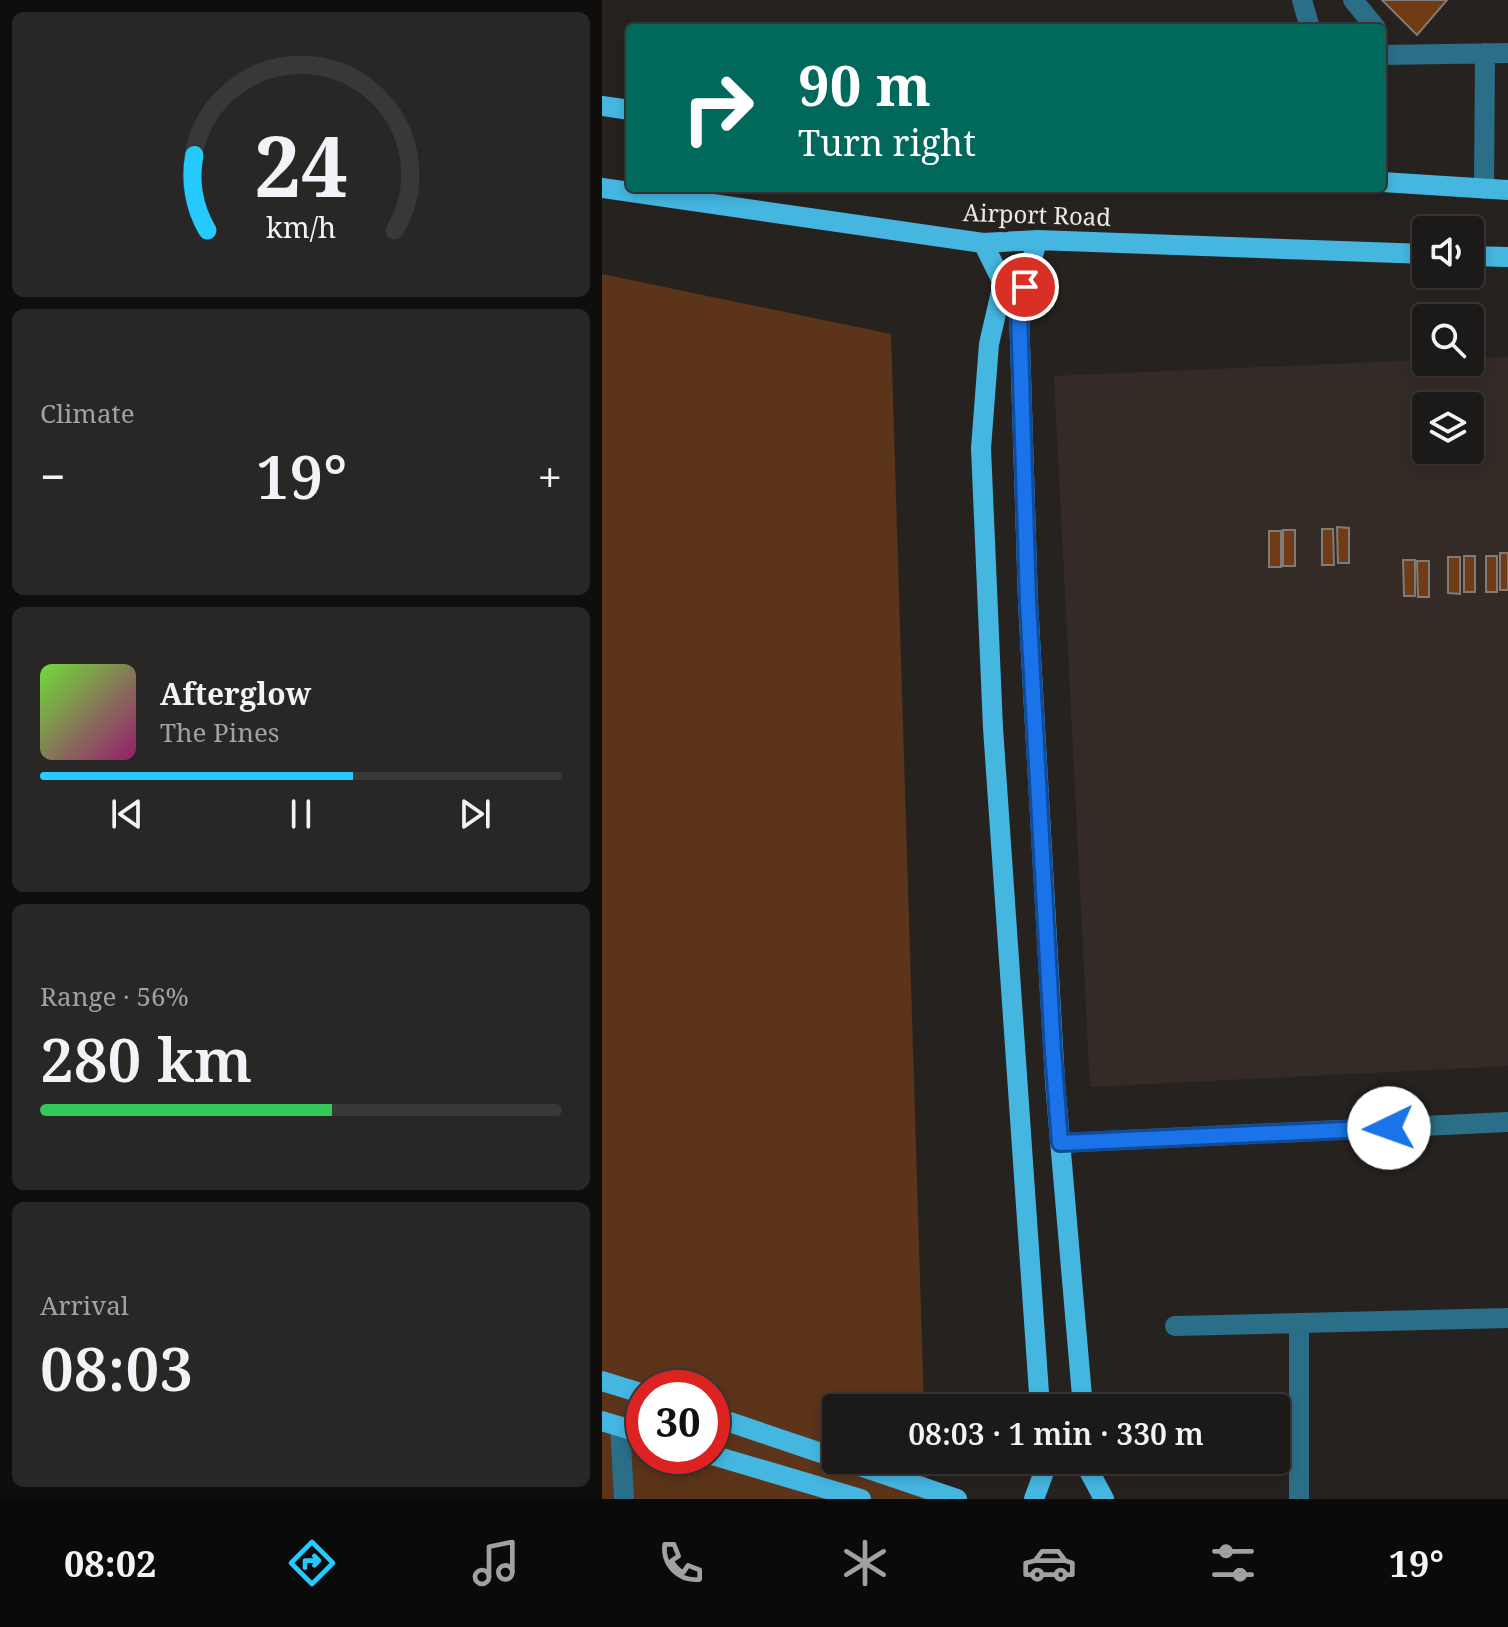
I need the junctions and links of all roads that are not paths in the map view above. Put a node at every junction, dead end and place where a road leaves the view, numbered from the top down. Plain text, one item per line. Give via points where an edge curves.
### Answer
1 (1302, 0) edge
2 (1353, 0) edge
3 (1309, 24) edge
4 (1373, 24) edge
5 (1485, 53) junction
6 (1508, 53) edge
7 (1390, 54) edge
8 (602, 106) edge
9 (626, 109) edge
10 (1386, 182) edge
11 (602, 188) edge
12 (1484, 189) junction
13 (1508, 190) edge
14 (626, 191) edge
15 (630, 192) edge
16 (1037, 240) junction
17 (983, 243) junction
18 (1412, 253) edge
19 (1484, 256) edge
20 (1508, 257) edge
21 (1508, 1122) edge
22 (1060, 1143) junction
23 (1508, 1318) edge
24 (1299, 1323) junction
25 (1175, 1326) dead end
26 (602, 1381) edge
27 (626, 1388) edge
28 (1039, 1394) edge
29 (1082, 1394) edge
30 (730, 1422) edge
31 (611, 1424) edge
32 (822, 1453) edge
33 (730, 1460) edge
34 (883, 1474) edge
35 (1043, 1474) edge
36 (1091, 1474) edge
37 (624, 1499) edge
38 (861, 1499) edge
39 (957, 1499) edge
40 (1034, 1499) edge
41 (1104, 1499) edge
42 (1299, 1499) edge

1 - 3 street
2 - 4 street
5 - 6 street
5 - 7 street
5 - 12 street
8 - 9 main road
10 - 12 main road
11 - 14 main road, Airport Road
12 - 13 main road
15 - 17 main road, Airport Road
16 - 17 main road, Airport Road
16 - 18 main road, Airport Road
16 - 22 main road via 1019,310 1028,602
17 - 28 main road via 1003,283 989,344 981,448 993,728
19 - 20 main road
21 - 22 street
22 - 29 main road
23 - 24 street
24 - 25 street
24 - 42 street
26 - 27 main road
30 - 32 main road
31 - 37 street
33 - 38 main road
34 - 39 main road
35 - 40 main road
36 - 41 main road

